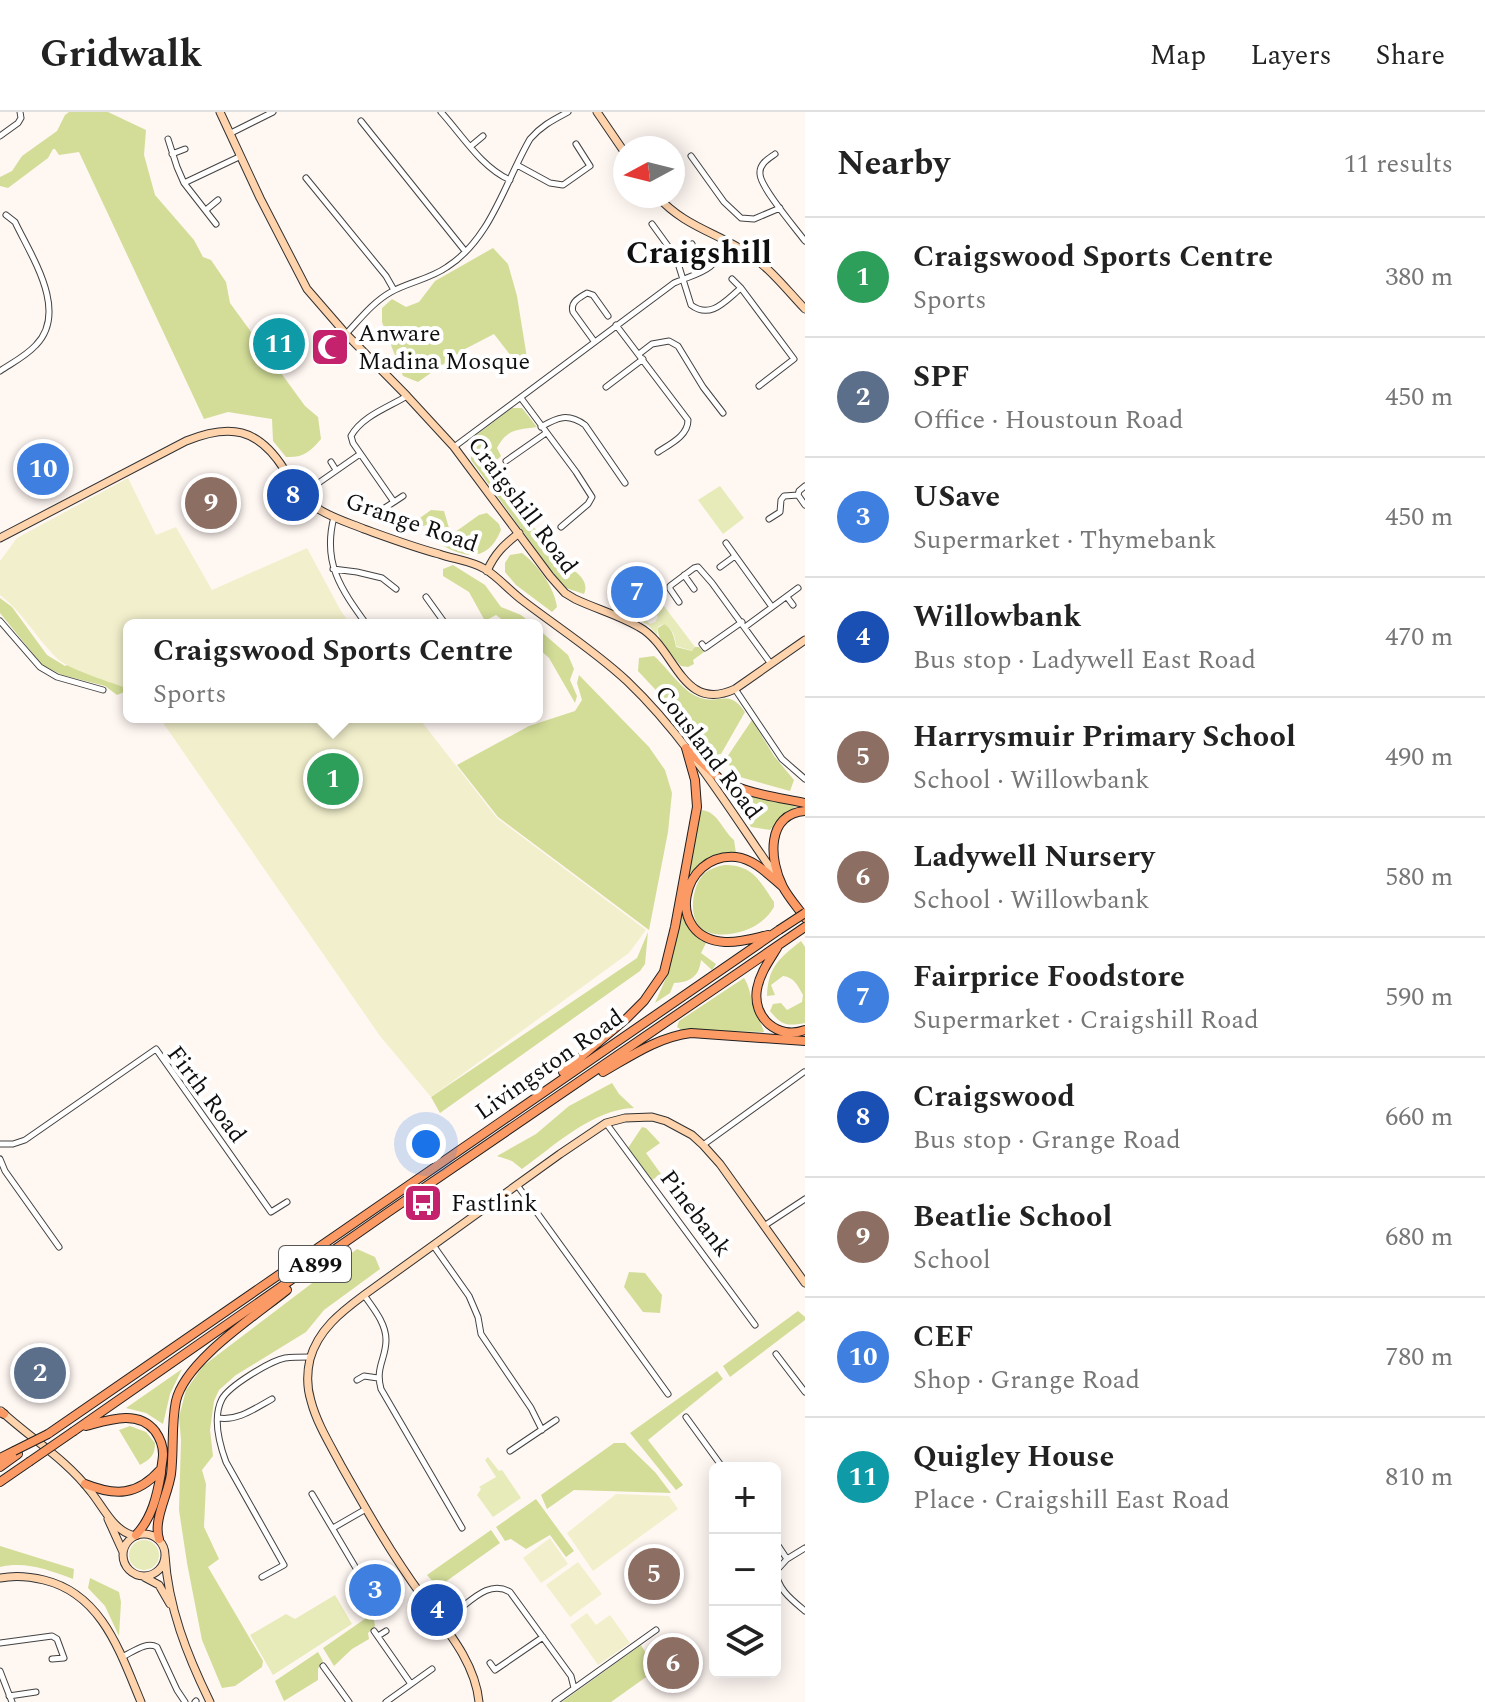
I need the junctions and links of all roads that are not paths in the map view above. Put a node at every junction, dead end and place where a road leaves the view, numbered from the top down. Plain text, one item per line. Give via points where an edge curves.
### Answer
1 (20, 112) edge
2 (220, 112) edge
3 (273, 112) edge
4 (441, 112) edge
5 (545, 112) edge
6 (568, 112) edge
7 (597, 112) edge
8 (361, 121) dead end
9 (549, 121) junction
10 (231, 133) junction
11 (0, 136) edge
12 (483, 136) dead end
13 (613, 136) edge
14 (168, 139) dead end
15 (576, 144) dead end
16 (471, 146) junction
17 (185, 149) dead end
18 (172, 154) junction
19 (775, 154) dead end
20 (241, 156) junction
21 (691, 156) dead end
22 (517, 165) junction
23 (306, 178) dead end
24 (510, 180) junction
25 (184, 183) junction
26 (218, 200) dead end
27 (669, 208) edge
28 (780, 208) junction
29 (206, 210) junction
30 (6, 215) dead end
31 (216, 224) dead end
32 (652, 224) dead end
33 (805, 241) edge
34 (727, 242) junction
35 (692, 244) dead end
36 (465, 251) junction
37 (676, 257) junction
38 (684, 278) junction
39 (732, 279) dead end
40 (741, 288) junction
41 (394, 290) junction
42 (804, 306) edge
43 (608, 316) dead end
44 (616, 325) junction
45 (346, 334) junction
46 (594, 341) junction
47 (641, 357) junction
48 (0, 371) edge
49 (759, 386) dead end
50 (606, 387) dead end
51 (407, 396) junction
52 (521, 398) junction
53 (723, 413) dead end
54 (541, 427) junction
55 (546, 433) junction
56 (454, 447) junction
57 (658, 452) dead end
58 (360, 454) junction
59 (506, 461) dead end
60 (331, 462) dead end
61 (336, 470) junction
62 (625, 483) dead end
63 (317, 484) dead end
64 (805, 486) edge
65 (798, 495) junction
66 (403, 496) dead end
67 (394, 502) junction
68 (805, 505) edge
69 (372, 516) dead end
70 (334, 517) junction
71 (769, 519) dead end
72 (561, 527) dead end
73 (519, 533) junction
74 (0, 538) edge
75 (726, 543) dead end
76 (735, 556) junction
77 (720, 567) dead end
78 (333, 569) junction
79 (487, 571) junction
80 (684, 575) junction
81 (798, 588) dead end
82 (396, 589) dead end
83 (694, 589) dead end
84 (426, 597) dead end
85 (787, 597) junction
86 (679, 602) dead end
87 (793, 605) dead end
88 (772, 607) junction
89 (363, 619) edge
90 (440, 619) edge
91 (0, 621) edge
92 (744, 625) junction
93 (805, 640) edge
94 (702, 644) dead end
95 (772, 664) junction
96 (735, 689) junction
97 (103, 690) dead end
98 (686, 748) junction
99 (805, 779) edge
100 (805, 803) edge
101 (805, 811) edge
102 (783, 887) junction
103 (805, 915) edge
104 (805, 927) edge
105 (777, 932) junction
106 (783, 943) junction
107 (805, 1030) edge
108 (805, 1041) edge
109 (804, 1072) edge
110 (536, 1097) junction
111 (556, 1099) junction
112 (606, 1123) junction
113 (0, 1144) edge
114 (703, 1145) junction
115 (0, 1151) edge
116 (0, 1159) edge
117 (517, 1185) junction
118 (805, 1199) edge
119 (287, 1202) dead end
120 (764, 1226) junction
121 (433, 1245) junction
122 (59, 1247) dead end
123 (337, 1249) junction
124 (805, 1283) edge
125 (364, 1295) junction
126 (755, 1325) dead end
127 (776, 1354) dead end
128 (311, 1357) junction
129 (378, 1378) junction
130 (357, 1380) dead end
131 (664, 1391) dead end
132 (805, 1392) edge
133 (272, 1399) dead end
134 (1, 1412) edge
135 (686, 1417) dead end
136 (218, 1418) junction
137 (556, 1420) dead end
138 (76, 1430) junction
139 (542, 1430) junction
140 (510, 1451) dead end
141 (16, 1453) junction
142 (0, 1458) edge
143 (719, 1462) edge
144 (0, 1467) edge
145 (161, 1468) junction
146 (0, 1482) edge
147 (85, 1484) junction
148 (312, 1494) dead end
149 (366, 1509) junction
150 (105, 1511) junction
151 (333, 1528) junction
152 (462, 1528) dead end
153 (135, 1536) junction
154 (159, 1539) junction
155 (805, 1548) edge
156 (781, 1550) edge
157 (123, 1554) junction
158 (165, 1555) junction
159 (787, 1559) junction
160 (373, 1573) dead end
161 (140, 1575) junction
162 (262, 1577) dead end
163 (0, 1578) edge
164 (805, 1611) edge
165 (174, 1614) junction
166 (461, 1617) dead end
167 (656, 1630) dead end
168 (386, 1631) dead end
169 (543, 1637) junction
170 (0, 1643) edge
171 (122, 1657) junction
172 (52, 1659) dead end
173 (490, 1663) dead end
174 (432, 1669) dead end
175 (0, 1671) edge
176 (323, 1671) dead end
177 (411, 1684) junction
178 (574, 1688) junction
179 (36, 1692) dead end
180 (11, 1699) edge
181 (141, 1702) edge
182 (185, 1702) edge
183 (210, 1702) edge
184 (349, 1702) edge
185 (386, 1702) edge
186 (479, 1702) edge
187 (555, 1702) edge

1 - 11 street via 18,123
2 - 10 street, Craigshill Road
3 - 10 street
4 - 16 street
5 - 9 street
6 - 9 street
7 - 13 street
8 - 36 street
9 - 22 street via 530,139
10 - 20 street, Craigshill Road
12 - 16 street
14 - 18 street
15 - 22 street via 590,166 563,185
16 - 24 street via 495,173
17 - 18 street
18 - 25 street
19 - 28 street via 765,161 759,177
20 - 25 street
20 - 45 street, Craigshill Road via 299,276
21 - 28 street via 741,218 754,219
22 - 24 street
23 - 41 street
24 - 36 street
25 - 29 street
26 - 29 street
27 - 34 street
28 - 33 street
29 - 31 street
30 - 48 street via 15,222 45,285 50,318 38,343
32 - 37 street
34 - 38 street via 708,270
34 - 42 street via 762,264
35 - 37 street
36 - 41 street via 448,267
37 - 38 street
38 - 40 street via 691,305 704,312
38 - 44 street
39 - 40 street
40 - 49 street via 794,359
41 - 45 street
43 - 46 street via 593,295 575,300 573,312
44 - 46 street
44 - 47 street
45 - 51 street, Craigshill Road
46 - 52 street
47 - 50 street
47 - 53 street via 652,344 669,341 678,346
47 - 57 street via 688,420 684,434
51 - 56 street, Craigshill Road
51 - 58 street via 354,430 351,436
52 - 54 street
52 - 56 street
54 - 55 street
54 - 62 street via 562,416 578,420
55 - 59 street
55 - 72 street via 592,497
56 - 73 street, Craigshill Road
58 - 61 street
58 - 67 street
60 - 61 street
61 - 63 street
64 - 65 street
65 - 68 street
65 - 71 street via 784,496 780,512
66 - 67 street
67 - 69 street
70 - 74 street, Grange Road via 297,489 259,440 223,431 186,441
70 - 78 street
70 - 79 street, Grange Road
73 - 79 street via 494,555
73 - 96 street, Craigshill Road via 565,593 647,632 693,688 712,695
75 - 76 street
76 - 77 street
76 - 88 street
78 - 82 street via 382,578
78 - 89 street
79 - 98 street, Cousland Road via 626,680
80 - 83 street
80 - 86 street via 670,586
80 - 92 street via 694,568 702,570
81 - 85 street
84 - 90 street
85 - 87 street
85 - 88 street
88 - 92 street
91 - 97 street via 40,667
92 - 94 street via 705,648
92 - 95 street
93 - 95 street
95 - 96 street
96 - 99 street via 782,759
98 - 100 main road via 721,780 750,793
98 - 102 street, Cousland Road
98 - 110 main road, A899 via 697,807 664,972 626,1019
101 - 102 main road via 787,816 774,838
102 - 103 main road, Cousland Road
102 - 105 main road, A899 via 747,860 724,858 699,871 685,900 691,924 708,938 744,941
103 - 105 main road, Livingston Road / A899, bridge
104 - 106 main road, Livingston Road / A899
105 - 110 main road, Livingston Road / A899
106 - 107 main road via 763,970 757,995 760,1012 779,1031
106 - 111 main road, Livingston Road / A899
108 - 111 main road, A899 via 680,1034 650,1044
109 - 114 street
110 - 141 main road, Livingston Road / A899, bridge
111 - 123 main road, Livingston Road / A899
112 - 114 street via 659,1118
112 - 117 street
112 - 126 street, Pinebank
113 - 115 street
113 - 119 street, Firth Road via 25,1140 156,1049 271,1212
114 - 120 street
116 - 122 street
117 - 121 street
117 - 131 street
118 - 120 street
120 - 124 street
121 - 125 street
121 - 139 street via 469,1296 481,1334
123 - 138 main road, Livingston Road / A899
123 - 154 main road via 207,1355 185,1380 175,1404 173,1460 157,1523
125 - 128 street via 321,1333
125 - 129 street via 386,1337
127 - 132 street
128 - 136 street via 278,1360 257,1371 224,1396
128 - 149 street via 308,1384 316,1415
129 - 130 street
129 - 152 street
133 - 136 street via 236,1418
134 - 147 street
135 - 143 street
136 - 162 street via 226,1462 284,1565
137 - 139 street
138 - 145 main road via 113,1419 145,1422 160,1439
138 - 146 main road, Livingston Road / A899, bridge
139 - 140 street
141 - 142 main road
141 - 144 main road
145 - 147 main road via 129,1491
145 - 153 main road via 149,1517
147 - 150 street
148 - 151 street
149 - 151 street
149 - 186 street via 469,1665
150 - 153 street via 116,1526
150 - 157 street
151 - 160 street via 363,1580
153 - 154 street
153 - 157 street
154 - 158 street
155 - 159 street
156 - 159 street
157 - 161 street via 129,1569
158 - 161 street via 157,1571
158 - 165 street
159 - 164 street via 776,1571 777,1578 786,1596
161 - 165 street via 159,1585
163 - 171 street via 29,1576 60,1584 87,1602 104,1622
165 - 183 street
166 - 169 street via 457,1611 485,1591 501,1587
167 - 178 street
168 - 177 street via 376,1634
169 - 173 street via 495,1670
169 - 178 street
170 - 172 street via 52,1636 64,1658
171 - 181 street
171 - 182 street via 146,1645 157,1647
174 - 177 street
175 - 180 street
176 - 184 street
177 - 185 street
178 - 187 street
179 - 180 street

